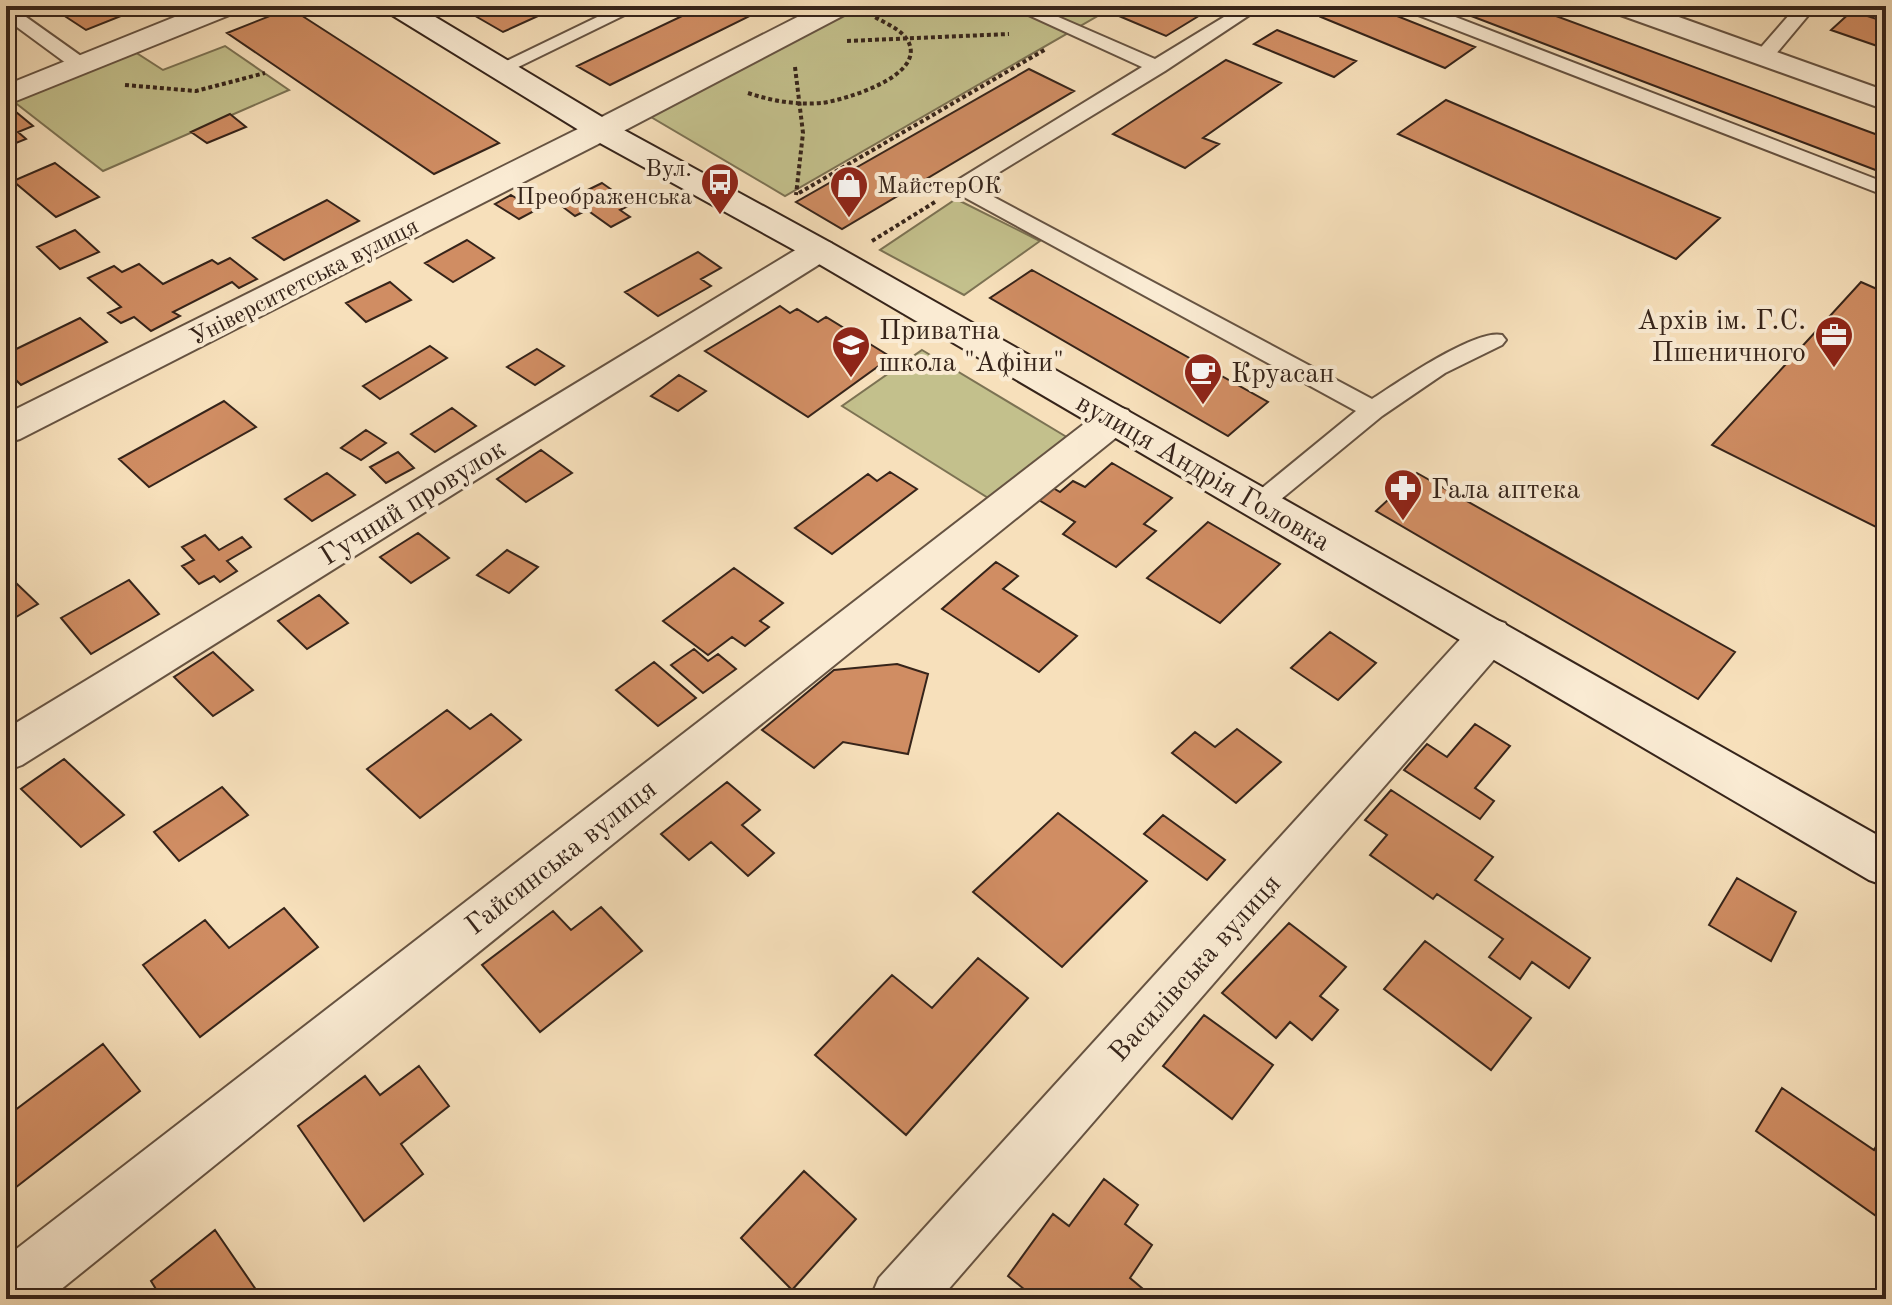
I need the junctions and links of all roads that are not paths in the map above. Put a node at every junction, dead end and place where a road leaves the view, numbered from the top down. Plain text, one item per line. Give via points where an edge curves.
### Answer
1 (227, 6) edge
2 (397, 6) edge
3 (634, 6) edge
4 (840, 6) edge
5 (1018, 6) edge
6 (1254, 6) edge
7 (1411, 6) edge
8 (1622, 6) edge
9 (1807, 6) edge
10 (6, 11) edge
11 (1763, 57) junction
12 (81, 65) junction
13 (1158, 67) junction
14 (501, 68) junction
15 (6, 96) edge
16 (1886, 101) edge
17 (601, 130) junction
18 (1886, 190) edge
19 (819, 250) junction
20 (1494, 340) dead end
21 (1373, 410) junction
22 (1115, 419) junction
23 (6, 430) edge
24 (1260, 503) junction
25 (1490, 635) junction
26 (6, 752) edge
27 (1886, 865) edge
28 (6, 1295) edge
29 (900, 1299) edge

1 - 12 street
2 - 14 street, вулиця Андрія Головка
3 - 14 lane
4 - 17 street, Університетська вулиця
5 - 13 lane
6 - 13 lane
7 - 18 lane
8 - 11 street
9 - 11 lane
10 - 12 lane
11 - 16 street
12 - 15 street
13 - 21 lane via 960,187
14 - 17 street, вулиця Андрія Головка
17 - 19 street, вулиця Андрія Головка
17 - 23 street, Університетська вулиця
19 - 22 street, вулиця Андрія Головка
19 - 26 street, Гучний провулок
20 - 21 lane via 1437,368
21 - 24 lane
22 - 24 street, вулиця Андрія Головка
22 - 28 street, Гайсинська вулиця
24 - 25 street, вулиця Андрія Головка
25 - 27 street, вулиця Андрія Головка
25 - 29 street, Василівська вулиця

